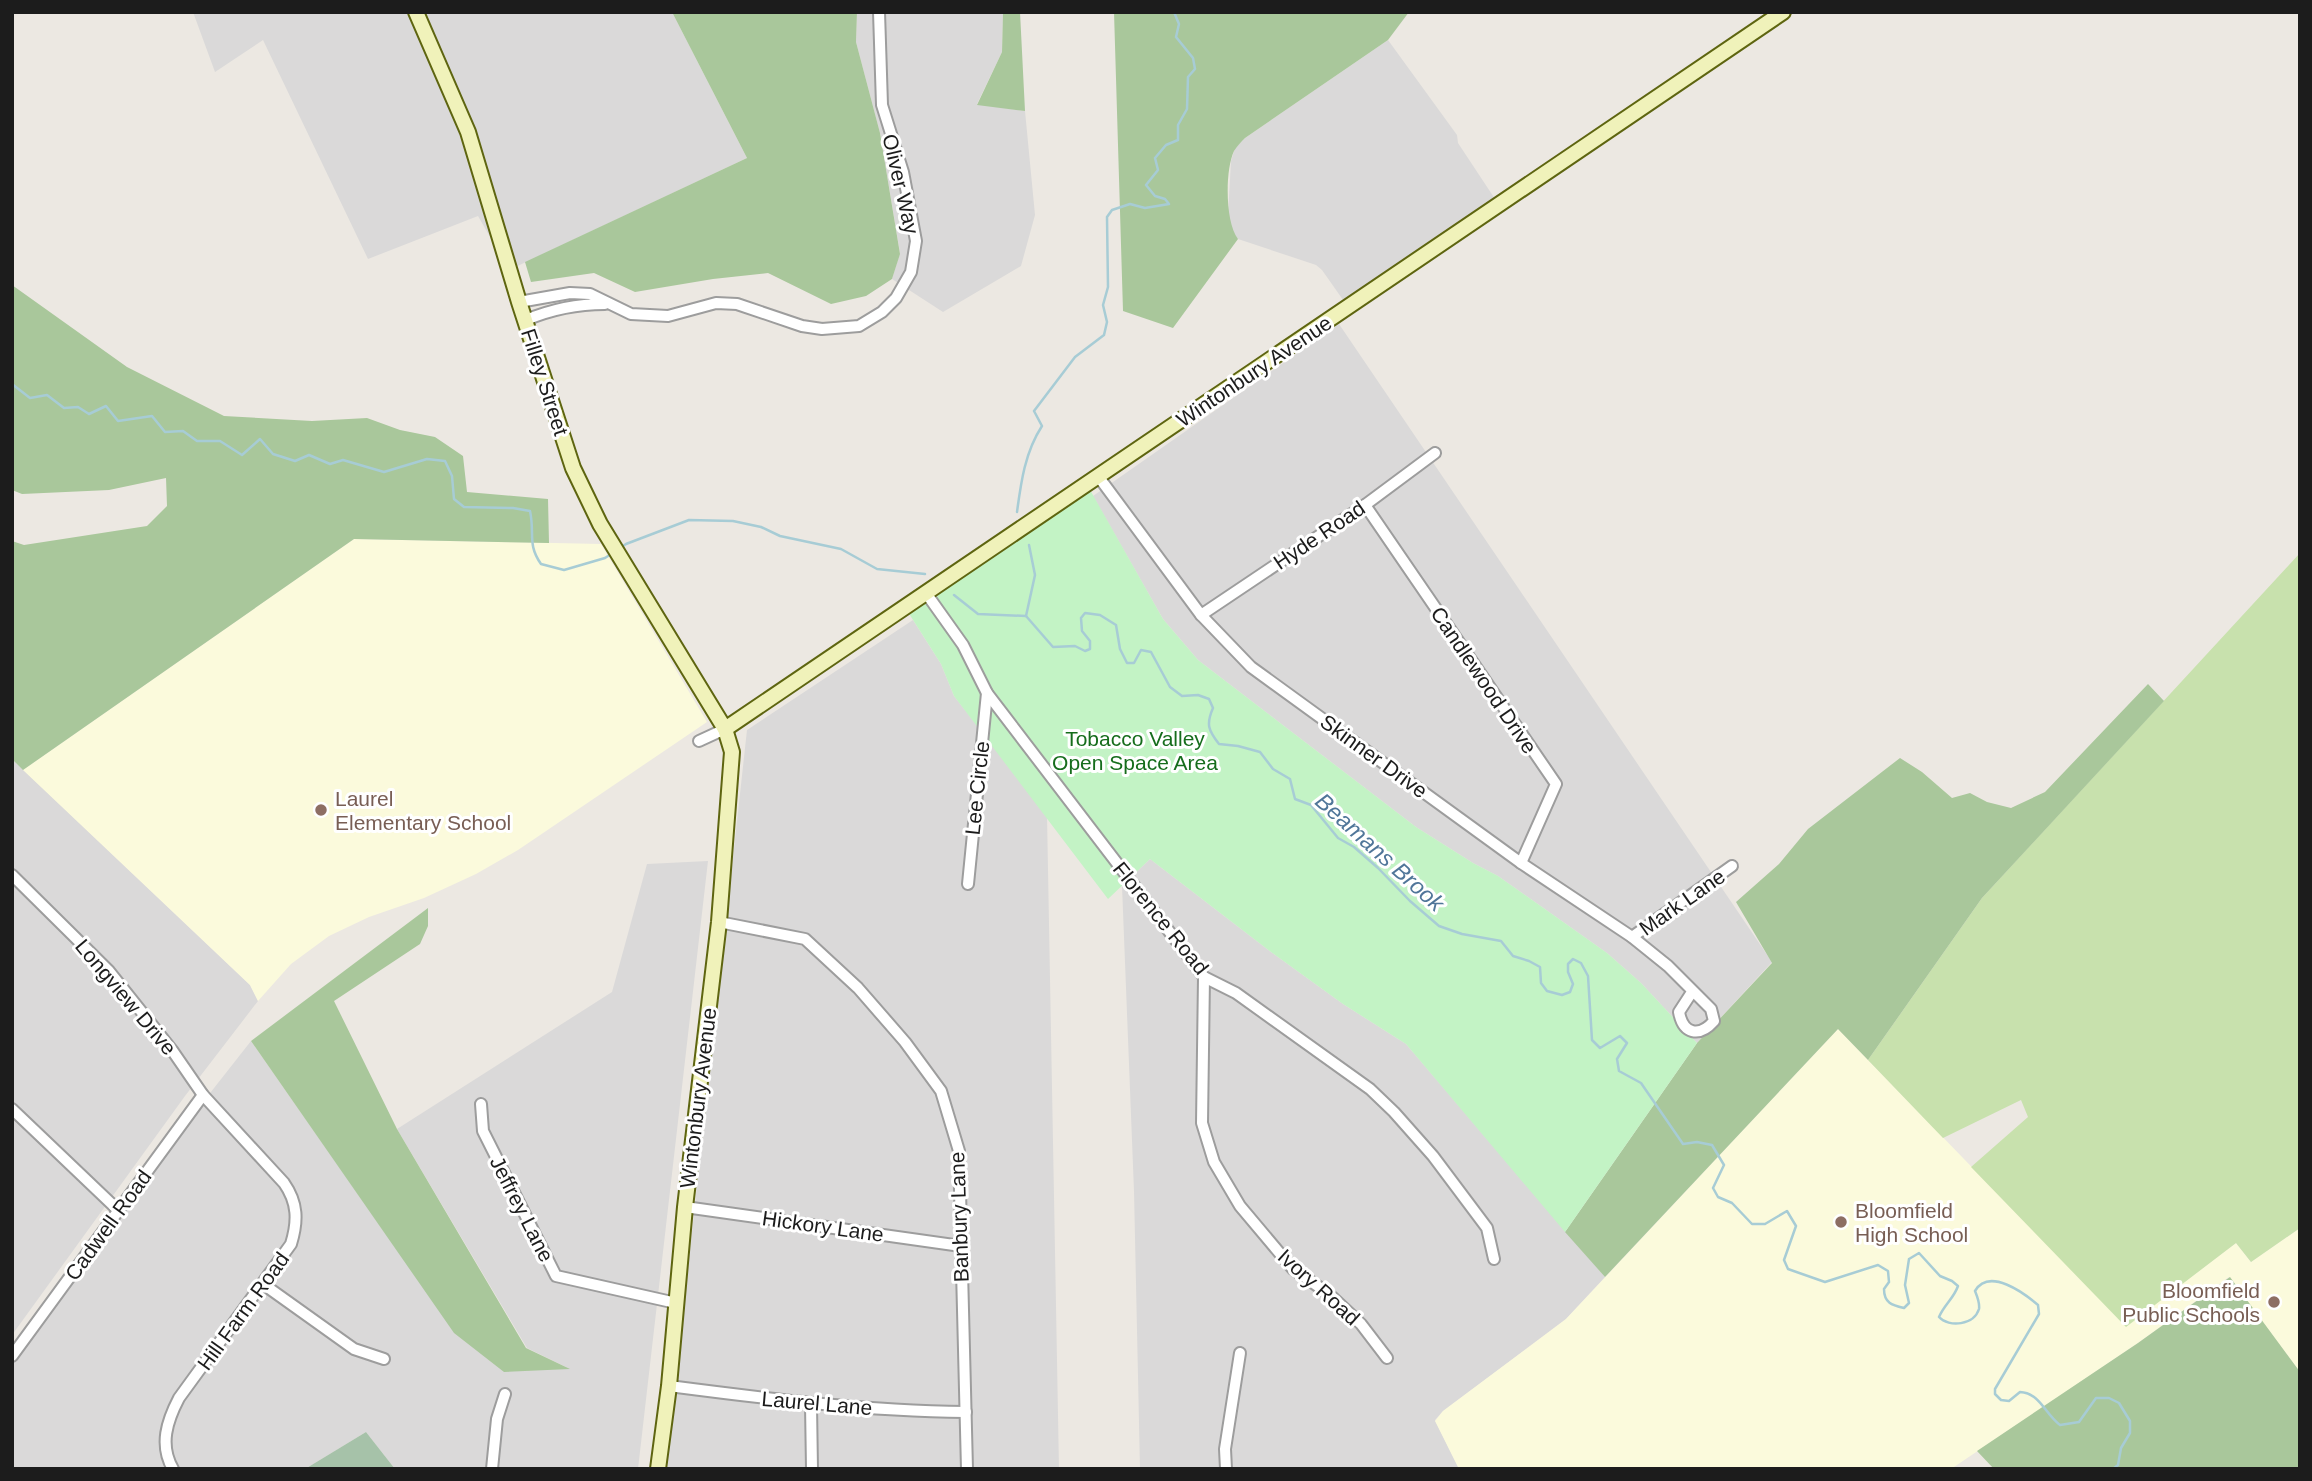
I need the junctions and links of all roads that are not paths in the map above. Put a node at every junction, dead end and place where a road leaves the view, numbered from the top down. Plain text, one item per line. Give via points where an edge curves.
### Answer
1 (416, 12) edge
2 (879, 12) edge
3 (1783, 12) edge
4 (519, 302) junction
5 (608, 304) junction
6 (526, 320) junction
7 (1435, 453) dead end
8 (1098, 476) junction
9 (1365, 505) junction
10 (926, 593) junction
11 (1201, 615) junction
12 (987, 693) junction
13 (725, 729) junction
14 (699, 741) dead end
15 (1521, 863) junction
16 (1732, 866) dead end
17 (12, 875) edge
18 (968, 884) dead end
19 (719, 922) junction
20 (1632, 937) junction
21 (1204, 977) junction
22 (1692, 992) dead end
23 (204, 1095) junction
24 (481, 1104) dead end
25 (12, 1109) edge
26 (685, 1207) junction
27 (119, 1211) junction
28 (961, 1246) junction
29 (1494, 1259) dead end
30 (262, 1284) junction
31 (676, 1303) junction
32 (14, 1349) edge
33 (1240, 1353) dead end
34 (384, 1359) dead end
35 (1387, 1359) dead end
36 (669, 1386) junction
37 (505, 1394) dead end
38 (811, 1405) junction
39 (966, 1412) junction
40 (173, 1469) edge
41 (492, 1469) edge
42 (658, 1469) edge
43 (811, 1469) edge
44 (967, 1469) edge
45 (1226, 1469) edge

1 - 4 street, Filley Street via 468,132
2 - 5 street, Oliver Way via 882,105 903,172 916,242 911,272 896,298 859,326 822,329 737,304 716,303 668,316 631,314
3 - 8 street, Wintonbury Avenue
4 - 5 street, Oliver Way via 570,293 590,294
4 - 6 street, Filley Street
5 - 6 street, Oliver Way via 576,304
6 - 13 street, Filley Street via 573,468 616,551
7 - 9 street, Hyde Road
8 - 10 street, Wintonbury Avenue
8 - 11 street, Skinner Drive
9 - 11 street, Hyde Road
9 - 15 street, Candlewood Drive via 1556,784
10 - 12 street, Florence Road via 963,645
10 - 13 street, Wintonbury Avenue
11 - 15 street, Skinner Drive via 1251,667
12 - 18 street, Lee Circle
12 - 21 street, Florence Road
13 - 14 street, Wintonbury Avenue
13 - 19 street, Wintonbury Avenue via 732,752
15 - 20 street, Skinner Drive
16 - 20 street, Mark Lane
17 - 23 street, Longview Drive via 109,971
19 - 26 street, Wintonbury Avenue
19 - 28 street, Banbury Lane via 805,939 858,988 905,1042 941,1091 959,1151
20 - 22 street, Skinner Drive
21 - 29 street, Florence Road via 1237,993 1370,1089 1394,1112 1487,1228
21 - 35 street, Ivory Road via 1202,1123 1214,1162 1240,1206 1293,1269 1361,1324
23 - 27 street, Cadwell Road
23 - 30 street, Hill Farm Road via 292,1194 297,1212 291,1244
24 - 31 street, Jeffrey Lane via 483,1131 556,1276
25 - 27 street
26 - 28 street, Hickory Lane
26 - 31 street, Wintonbury Avenue
27 - 32 street, Cadwell Road
28 - 39 street, Banbury Lane
30 - 34 street via 354,1349
30 - 40 street, Hill Farm Road via 179,1398 166,1429 165,1445
31 - 36 street, Wintonbury Avenue
33 - 45 street
36 - 38 street, Laurel Lane
36 - 42 street, Wintonbury Avenue
37 - 41 street via 497,1419
38 - 39 street, Laurel Lane
38 - 43 street
39 - 44 street, Banbury Lane

